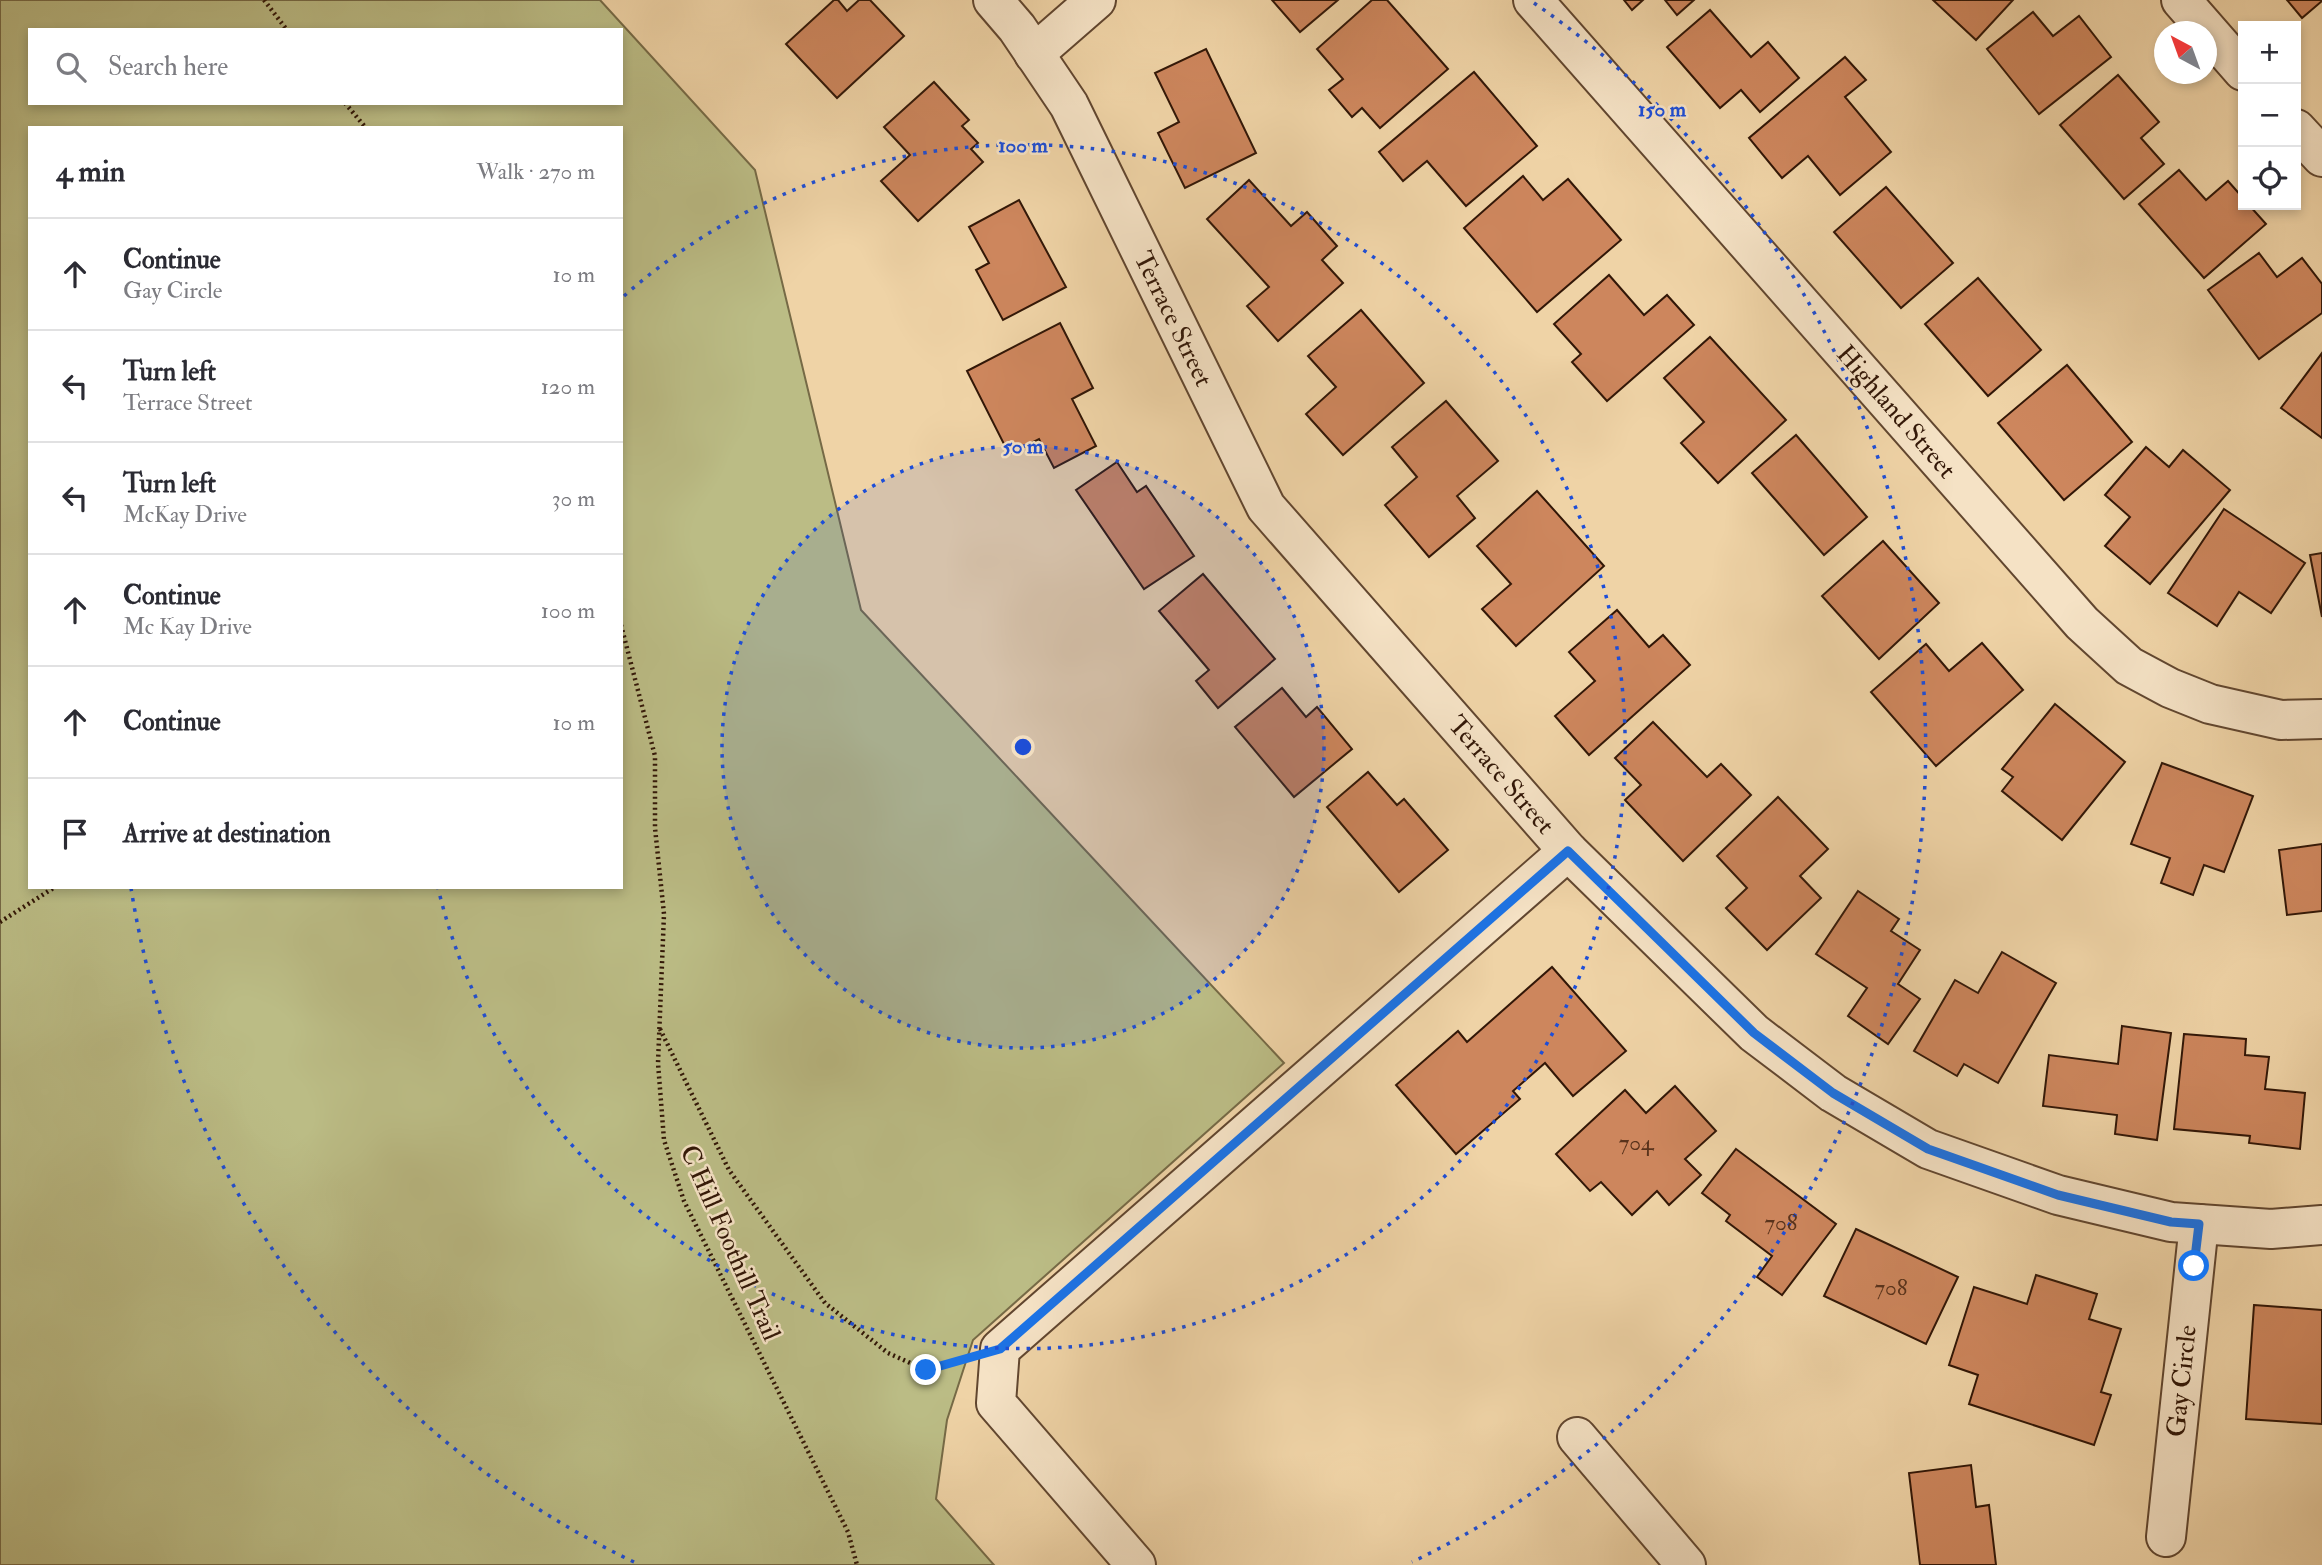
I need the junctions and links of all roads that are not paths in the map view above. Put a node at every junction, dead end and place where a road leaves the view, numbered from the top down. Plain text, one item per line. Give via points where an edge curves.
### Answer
1 (993, 0) edge
2 (1096, 0) edge
3 (1533, 0) edge
4 (2181, 0) edge
5 (1034, 54) junction
6 (2238, 65) edge
7 (2301, 134) edge
8 (2322, 157) edge
9 (2322, 719) edge
10 (1568, 851) junction
11 (2199, 1224) junction
12 (2322, 1225) edge
13 (1577, 1437) dead end
14 (2166, 1537) dead end
15 (1136, 1565) edge
16 (1686, 1565) edge

1 - 5 street, Terrace Street
2 - 5 street
3 - 9 street, Highland Street via 2082,623 2129,666 2210,704 2281,720
4 - 6 street
5 - 10 street, Terrace Street via 1069,105 1266,507
7 - 8 street
10 - 11 street, Terrace Street via 1754,1033 1833,1093 1928,1149 2058,1195 2171,1222
10 - 15 street via 1000,1349 996,1403
11 - 12 street, Terrace Street via 2272,1229
11 - 14 street, Gay Circle
13 - 16 street

